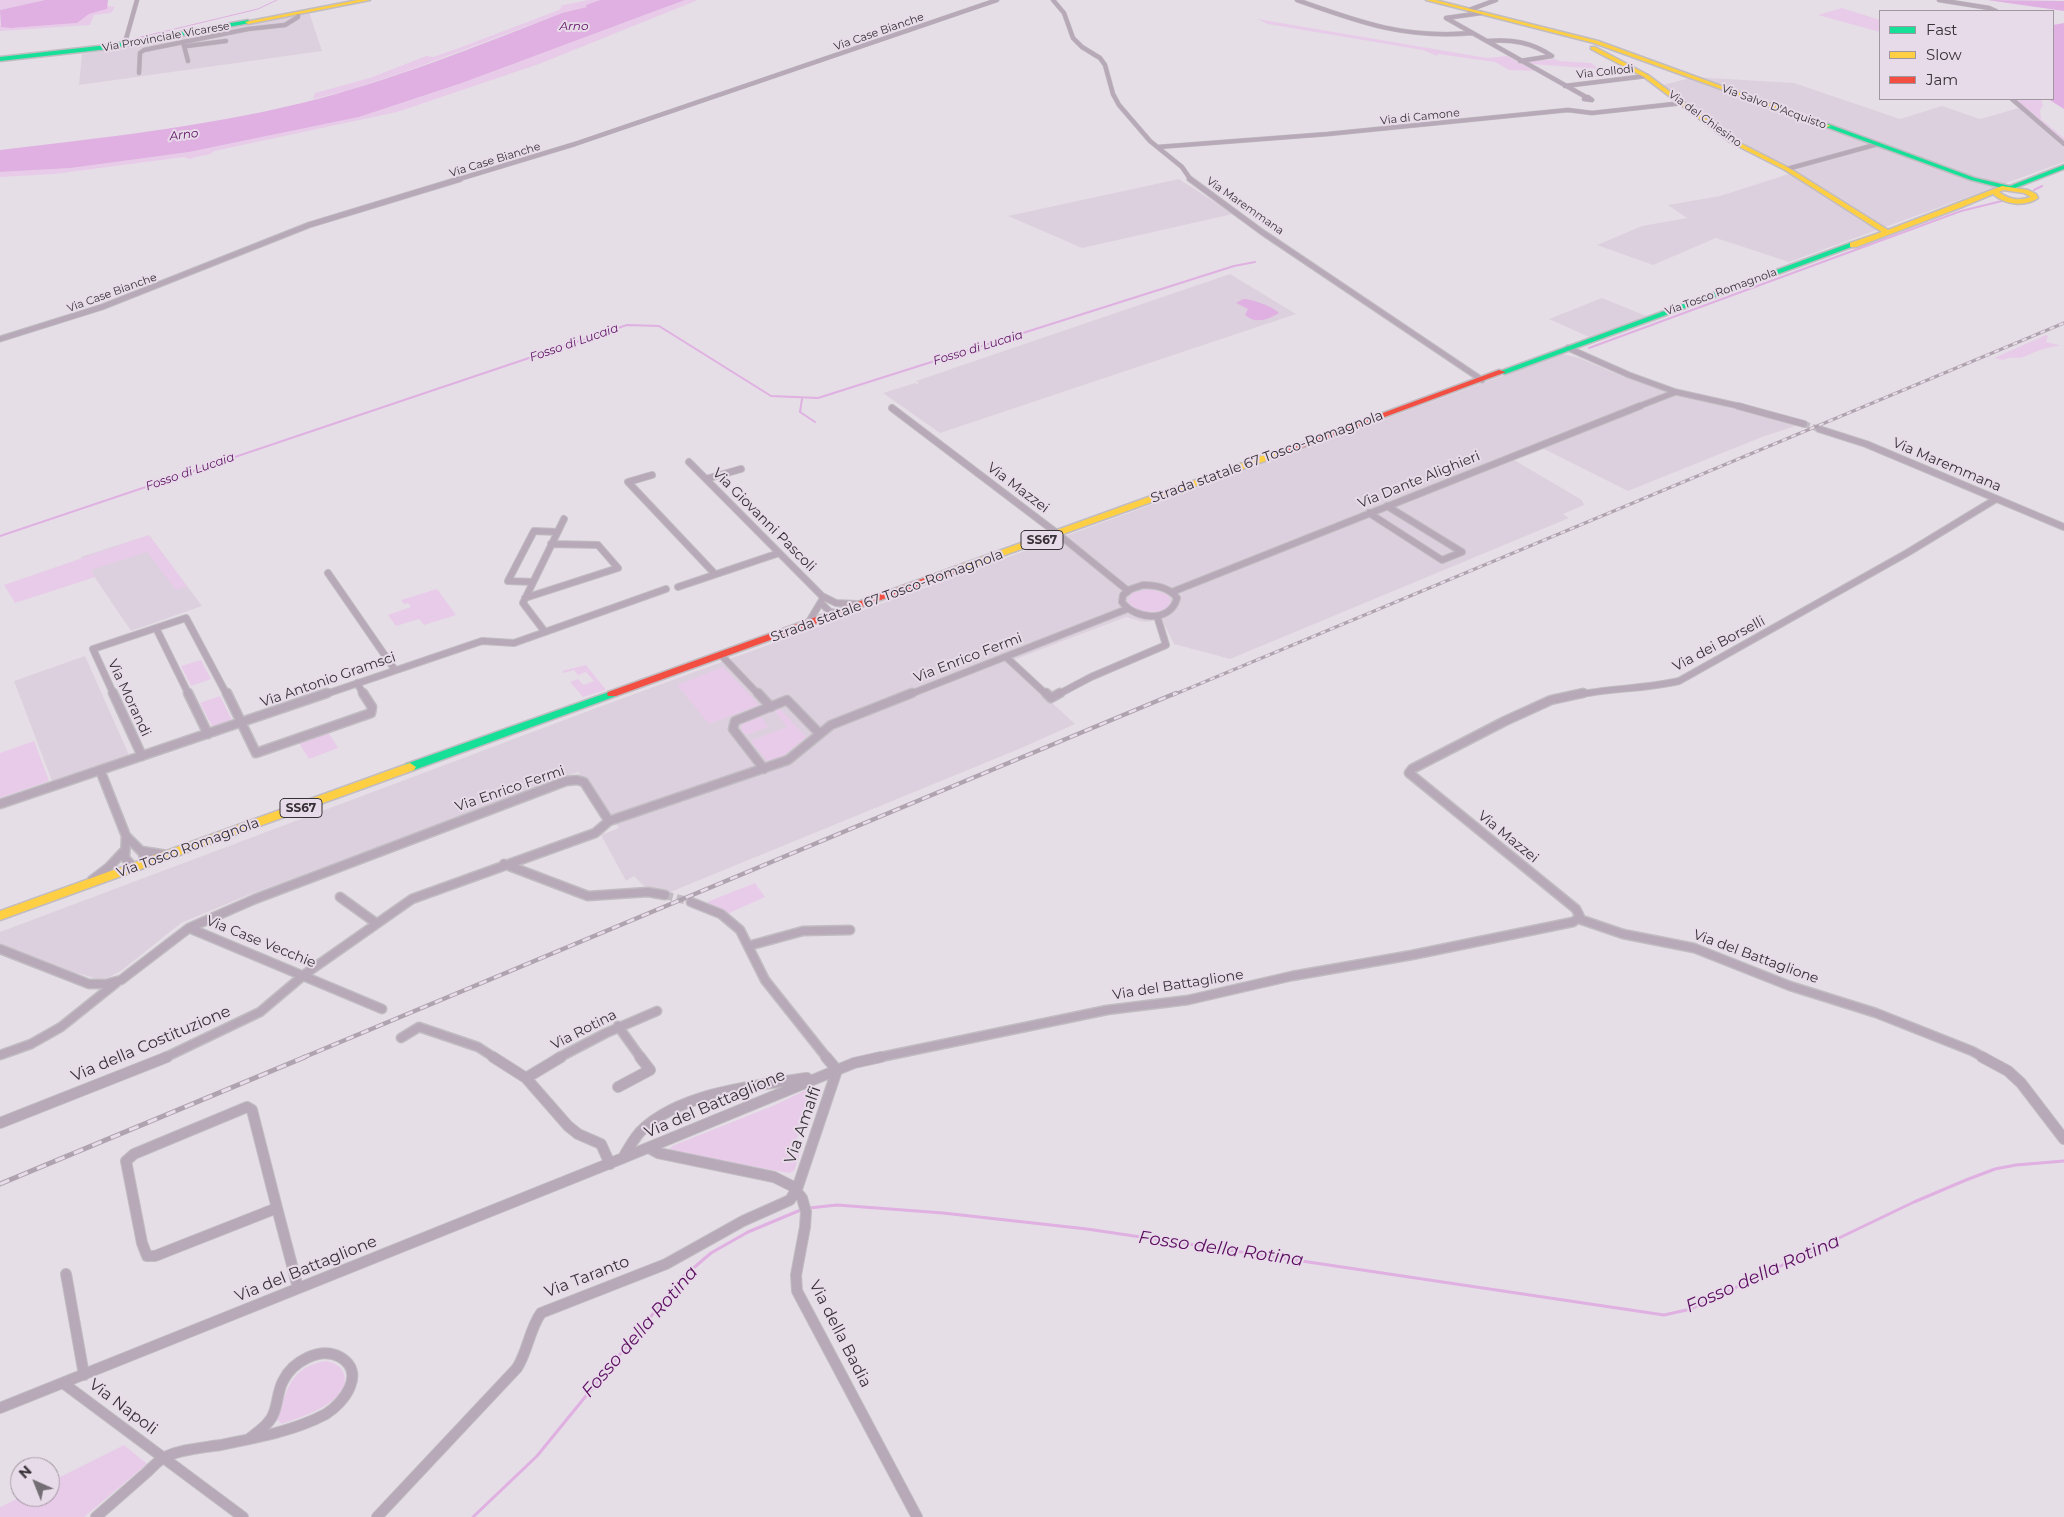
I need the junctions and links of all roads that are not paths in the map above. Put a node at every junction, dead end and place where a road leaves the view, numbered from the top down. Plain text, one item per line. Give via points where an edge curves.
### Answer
1 (137, 0) edge
2 (363, 0) edge
3 (368, 0) edge
4 (376, 0) edge
5 (997, 0) edge
6 (1053, 0) edge
7 (1297, 0) edge
8 (1429, 0) edge
9 (1482, 0) edge
10 (1496, 0) edge
11 (1939, 0) edge
12 (1491, 2) junction
13 (332, 7) junction
14 (1994, 10) edge
15 (1475, 12) junction
16 (228, 31) junction
17 (1472, 33) junction
18 (1575, 36) junction
19 (226, 41) junction
20 (1487, 41) junction
21 (127, 42) junction
22 (184, 44) junction
23 (229, 50) dead end
24 (1, 59) edge
25 (188, 61) dead end
26 (1520, 61) junction
27 (139, 73) dead end
28 (1646, 76) junction
29 (1565, 86) junction
30 (1586, 98) dead end
31 (2013, 100) edge
32 (1683, 103) junction
33 (1878, 144) junction
34 (2064, 144) edge
35 (1158, 147) junction
36 (2064, 168) edge
37 (1786, 169) junction
38 (1973, 179) junction
39 (2029, 186) junction
40 (2000, 190) junction
41 (2009, 200) junction
42 (1960, 206) junction
43 (1887, 232) junction
44 (0, 339) edge
45 (1568, 348) junction
46 (1482, 380) junction
47 (1676, 392) junction
48 (892, 408) dead end
49 (1804, 424) tunnel mouth
50 (1819, 429) tunnel mouth
51 (688, 462) dead end
52 (741, 468) dead end
53 (652, 475) dead end
54 (706, 479) junction
55 (1996, 499) junction
56 (1387, 506) junction
57 (1368, 514) junction
58 (564, 519) dead end
59 (2064, 527) edge
60 (557, 532) junction
61 (1058, 534) junction
62 (551, 544) junction
63 (779, 553) junction
64 (328, 573) dead end
65 (715, 574) junction
66 (533, 582) junction
67 (678, 587) dead end
68 (666, 590) dead end
69 (1127, 590) junction
70 (1172, 592) junction
71 (525, 598) junction
72 (821, 600) junction
73 (837, 608) junction
74 (1127, 609) junction
75 (1157, 616) junction
76 (807, 625) junction
77 (156, 628) junction
78 (545, 632) junction
79 (722, 656) junction
80 (1006, 657) junction
81 (395, 670) junction
82 (357, 683) junction
83 (602, 699) joint
84 (771, 706) junction
85 (242, 722) junction
86 (819, 733) junction
87 (208, 734) junction
88 (142, 756) junction
89 (764, 769) junction
90 (100, 770) junction
91 (1409, 774) joint
92 (0, 804) edge
93 (609, 821) junction
94 (126, 836) junction
95 (124, 851) junction
96 (142, 851) junction
97 (169, 855) junction
98 (504, 864) junction
99 (138, 867) junction
100 (81, 887) junction
101 (665, 896) tunnel mouth
102 (340, 897) dead end
103 (691, 902) tunnel mouth
104 (0, 916) edge
105 (1576, 921) junction
106 (376, 922) junction
107 (189, 928) junction
108 (850, 930) dead end
109 (748, 946) junction
110 (0, 949) edge
111 (305, 974) junction
112 (121, 980) junction
113 (382, 1009) dead end
114 (657, 1011) dead end
115 (618, 1026) junction
116 (401, 1038) dead end
117 (0, 1055) edge
118 (837, 1070) junction
119 (818, 1077) junction
120 (526, 1078) junction
121 (618, 1087) dead end
122 (0, 1124) edge
123 (2064, 1139) edge
124 (649, 1148) junction
125 (622, 1158) junction
126 (610, 1164) junction
127 (797, 1190) junction
128 (278, 1208) junction
129 (66, 1274) dead end
130 (298, 1288) junction
131 (84, 1375) junction
132 (63, 1383) junction
133 (0, 1408) edge
134 (250, 1438) junction
135 (163, 1458) junction
136 (96, 1517) edge
137 (243, 1517) edge
138 (377, 1517) edge
139 (917, 1517) edge

1 - 21 street
2 - 13 main road, Via Provinciale Vicarese
3 - 13 main road, Via Provinciale Vicarese
4 - 13 main road, Via Provinciale Vicarese
5 - 44 street, Via Case Bianche via 584,141 305,227 102,307
6 - 35 street, Via Maremmana via 1064,13 1076,41 1105,65 1119,105
7 - 17 street via 1400,33 1437,36
8 - 15 main road
9 - 12 street
10 - 12 street
11 - 14 street
12 - 15 street
13 - 16 main road, Via Provinciale Vicarese
15 - 17 street via 1446,17
15 - 18 main road
16 - 19 street
16 - 21 main road, Via Provinciale Vicarese
16 - 22 street
17 - 20 street
18 - 28 main road, Via del Chiesino
18 - 33 main road, Via Salvo D'Acquisto
19 - 22 street
19 - 23 street
20 - 26 street
20 - 26 street via 1513,39 1532,44 1552,56
21 - 24 main road, Via Provinciale Vicarese
22 - 25 street
22 - 27 street via 141,51
26 - 29 street
28 - 29 street, Via Collodi
28 - 32 main road, Via del Chiesino
29 - 30 street
31 - 34 street
32 - 35 street, Via di Camone via 1592,114 1568,110
32 - 37 main road, Via del Chiesino via 1732,141
33 - 37 street
33 - 38 main road, Via Salvo D'Acquisto
35 - 46 street, Via Maremmana via 1182,166 1193,182 1258,229
36 - 39 main road via 2026,187
37 - 43 main road, Via del Chiesino
38 - 40 main road
38 - 40 main road via 1990,189
39 - 40 main road
39 - 41 main road, Via Tosco Romagnola via 2034,199
40 - 41 main road via 1999,196
40 - 42 main road, Via Tosco Romagnola
41 - 42 main road, Via Tosco Romagnola via 1991,199
42 - 43 main road, Via Tosco Romagnola
43 - 45 main road, Via Tosco Romagnola
45 - 46 main road, Via Tosco Romagnola
45 - 47 street
46 - 61 main road, Strada statale 67 Tosco-Romagnola / SS67
47 - 49 street
47 - 56 street, Via Dante Alighieri
48 - 61 street, Via Mazzei
50 - 55 street, Via Maremmana via 1866,444
51 - 54 street, Via Giovanni Pascoli
52 - 54 street
53 - 65 street via 628,482
54 - 63 street, Via Giovanni Pascoli
55 - 59 street, Via Maremmana
55 - 91 street, Via dei Borselli via 1899,558 1679,681 1594,691 1543,703 1430,759
56 - 57 street, Via Dante Alighieri
56 - 57 street via 1462,552 1442,560
57 - 70 street, Via Dante Alighieri
58 - 60 street
60 - 62 street
60 - 66 street via 534,531 508,581
61 - 69 street, Via Mazzei
61 - 73 main road, Strada statale 67 Tosco-Romagnola / SS67 via 865,604
62 - 66 street
62 - 71 street via 598,545 618,568
63 - 65 street
63 - 72 street, Via Giovanni Pascoli
64 - 81 street
65 - 67 street
66 - 71 street
68 - 78 street, Via Antonio Gramsci
69 - 70 street via 1148,585
69 - 74 street via 1122,599
70 - 75 street via 1177,598 1175,606
71 - 78 street via 523,603
72 - 73 street, Via Giovanni Pascoli
72 - 73 street, Via Giovanni Pascoli via 828,611
72 - 76 street
73 - 76 main road, Strada statale 67 Tosco-Romagnola / SS67
74 - 75 street via 1141,615
74 - 80 street, Via Enrico Fermi
75 - 80 street via 1166,645 1051,698
76 - 79 main road, Strada statale 67 Tosco-Romagnola / SS67
77 - 85 street via 186,618
77 - 87 street
77 - 88 street, Via Morandi via 93,649
78 - 81 street, Via Antonio Gramsci via 510,643 482,641
79 - 83 main road, Strada statale 67 Tosco-Romagnola / SS67
79 - 84 street
80 - 86 street, Via Enrico Fermi via 838,722
81 - 82 street, Via Antonio Gramsci
82 - 85 street, Via Antonio Gramsci
82 - 85 street via 372,707 371,713 256,753
83 - 97 main road, Via Tosco Romagnola / SS67
84 - 86 street via 787,700
84 - 89 street via 740,718 733,725
85 - 87 street, Via Antonio Gramsci
86 - 89 street, Via Enrico Fermi via 788,760
87 - 88 street, Via Antonio Gramsci
88 - 90 street, Via Antonio Gramsci
89 - 93 street, Via Enrico Fermi
90 - 92 street, Via Antonio Gramsci
90 - 94 street
91 - 105 street, Via Mazzei via 1576,909 1580,914
93 - 98 street, Via della Costituzione via 595,833
93 - 107 street, Via Enrico Fermi via 584,782 566,781 255,899
94 - 95 street
94 - 96 street
95 - 99 street via 126,862
95 - 100 street via 100,875
96 - 97 street
96 - 99 street via 144,856
97 - 99 main road, Via Tosco Romagnola / SS67
98 - 101 street via 588,896 648,892
98 - 106 street, Via della Costituzione via 412,899
99 - 100 main road, Via Tosco Romagnola / SS67
100 - 104 main road, Via Tosco Romagnola / SS67
102 - 106 street
103 - 109 street via 732,922
105 - 118 street, Via del Battaglione via 1292,976 1188,1000 1107,1010 936,1044
105 - 123 street, Via del Battaglione via 1694,948 1972,1051 2008,1071 2021,1083
106 - 111 street, Via della Costituzione
107 - 111 street, Via Case Vecchie
107 - 112 street, Via Case Vecchie
108 - 109 street via 803,931
109 - 118 street via 767,983
110 - 112 street, Via Case Vecchie via 89,984
111 - 113 street, Via Case Vecchie
111 - 122 street, Via della Costituzione via 260,1012 228,1029
112 - 117 street via 61,1027 31,1044
114 - 115 street, Via Rotina
115 - 120 street, Via Rotina
115 - 121 street via 650,1070
116 - 120 street via 415,1028 426,1028 478,1047
118 - 119 street, Via del Battaglione
118 - 127 street, Via Amalfi
119 - 124 street, Via del Battaglione
119 - 125 street, Via del Battaglione via 755,1085 675,1109 640,1131
120 - 126 street via 568,1126 604,1147
124 - 125 street, Via del Battaglione
124 - 127 street via 658,1153 774,1177 790,1183
125 - 126 street, Via del Battaglione
126 - 130 street, Via del Battaglione
127 - 138 street, Via Taranto via 790,1200 743,1221 666,1264 541,1313 525,1356 517,1368
127 - 139 street, Via della Badia via 804,1204 805,1218 805,1233 795,1275 797,1290
128 - 128 street via 156,1256 147,1256 126,1161 134,1154 247,1107 252,1110
128 - 130 street
129 - 131 street
130 - 131 street, Via del Battaglione
131 - 132 street, Via del Battaglione
132 - 133 street, Via del Battaglione
132 - 135 street, Via Napoli
134 - 134 street via 300,1426 326,1414 346,1397 351,1387 353,1379 347,1363 336,1355 320,1354 310,1356 295,1366 283,1380 271,1419
134 - 135 street
135 - 136 street
135 - 137 street, Via Napoli

